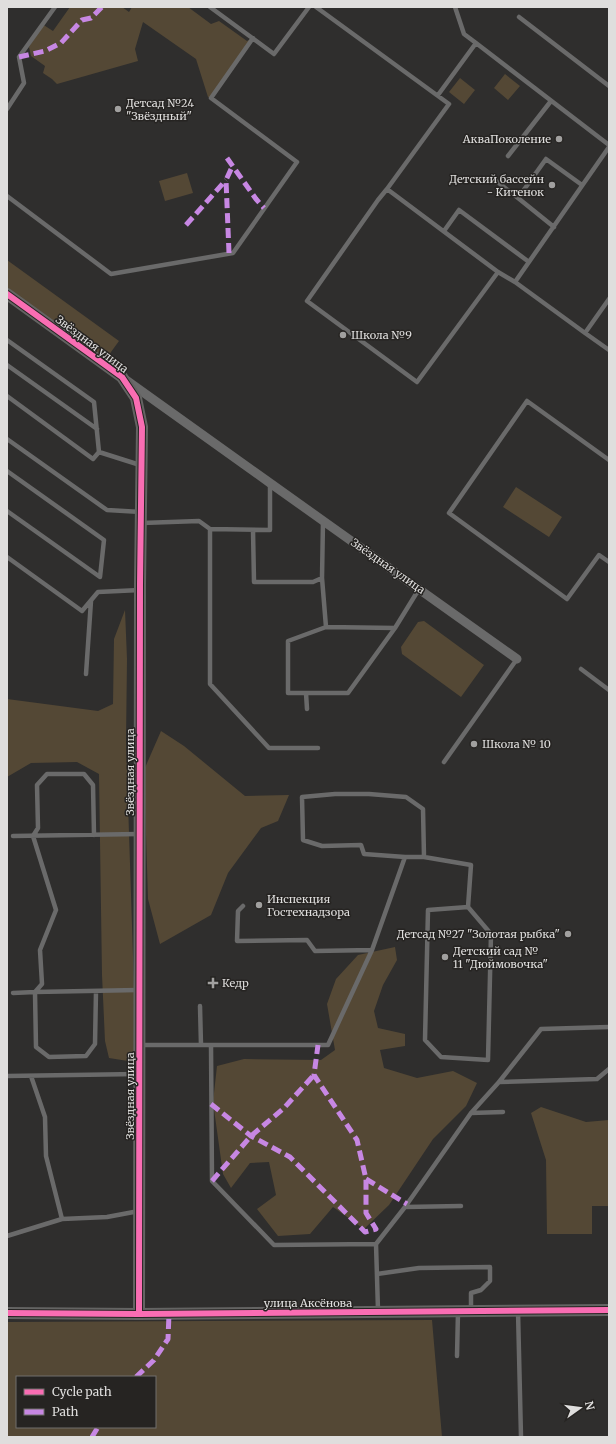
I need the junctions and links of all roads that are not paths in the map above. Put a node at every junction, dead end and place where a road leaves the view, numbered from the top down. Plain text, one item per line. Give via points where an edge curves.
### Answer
1 (55, 7) edge
2 (210, 7) edge
3 (309, 7) edge
4 (316, 7) edge
5 (455, 7) edge
6 (519, 17) dead end
7 (253, 38) junction
8 (476, 43) junction
9 (609, 86) edge
10 (438, 95) junction
11 (551, 100) junction
12 (7, 109) edge
13 (609, 146) edge
14 (508, 156) dead end
15 (495, 180) dead end
16 (582, 185) junction
17 (387, 189) junction
18 (7, 196) edge
19 (518, 198) junction
20 (554, 227) junction
21 (444, 231) junction
22 (529, 262) junction
23 (498, 272) junction
24 (515, 282) junction
25 (7, 294) edge
26 (609, 299) edge
27 (585, 333) junction
28 (7, 340) edge
29 (609, 350) edge
30 (7, 366) edge
31 (122, 377) junction
32 (7, 396) edge
33 (97, 430) junction
34 (7, 439) edge
35 (99, 452) junction
36 (609, 460) edge
37 (141, 466) junction
38 (7, 471) edge
39 (270, 483) junction
40 (7, 511) edge
41 (141, 518) junction
42 (322, 520) junction
43 (210, 529) junction
44 (253, 530) junction
45 (7, 557) edge
46 (609, 562) edge
47 (322, 578) junction
48 (419, 589) junction
49 (140, 590) junction
50 (91, 601) junction
51 (326, 627) junction
52 (395, 628) junction
53 (517, 659) joint
54 (581, 669) dead end
55 (86, 674) dead end
56 (609, 690) edge
57 (306, 693) junction
58 (307, 709) dead end
59 (318, 748) dead end
60 (444, 762) dead end
61 (140, 834) junction
62 (94, 835) junction
63 (13, 836) dead end
64 (33, 836) junction
65 (405, 857) junction
66 (424, 857) junction
67 (243, 906) dead end
68 (468, 907) junction
69 (372, 950) junction
70 (140, 990) junction
71 (96, 991) junction
72 (35, 992) junction
73 (13, 993) dead end
74 (200, 1006) dead end
75 (609, 1027) edge
76 (140, 1045) junction
77 (201, 1045) junction
78 (210, 1045) junction
79 (609, 1069) edge
80 (140, 1074) junction
81 (7, 1076) edge
82 (31, 1076) junction
83 (499, 1082) junction
84 (503, 1112) dead end
85 (471, 1113) junction
86 (461, 1206) dead end
87 (405, 1207) junction
88 (139, 1211) junction
89 (62, 1219) junction
90 (7, 1236) edge
91 (376, 1244) junction
92 (377, 1274) junction
93 (609, 1310) edge
94 (471, 1311) junction
95 (518, 1311) junction
96 (378, 1312) junction
97 (458, 1312) junction
98 (7, 1313) edge
99 (139, 1314) junction
100 (457, 1356) dead end
101 (521, 1437) edge

1 - 12 lane via 19,57 24,83
2 - 7 lane
3 - 7 lane via 274,54
4 - 10 lane
5 - 8 lane via 464,34
6 - 9 lane
7 - 18 lane via 211,98 297,162 233,252 111,274
8 - 10 lane
8 - 11 lane
10 - 17 lane via 449,104
11 - 13 lane
11 - 14 lane
13 - 16 lane
15 - 19 lane
16 - 19 lane via 546,159
16 - 20 lane
17 - 21 lane
17 - 23 lane via 307,301 416,382
19 - 20 lane
20 - 22 lane
21 - 22 lane via 458,210
21 - 23 lane
22 - 24 lane
23 - 24 lane
24 - 27 lane
25 - 31 street, Звёздная улица
26 - 27 lane
27 - 29 lane
28 - 33 lane via 94,402
30 - 33 lane
31 - 37 street, Звёздная улица via 136,398 142,427
31 - 39 street, Звёздная улица
32 - 35 lane via 93,459
33 - 35 lane
34 - 41 lane via 107,510
35 - 37 lane
36 - 46 lane via 527,401 449,513 567,599 599,555
37 - 41 street, Звёздная улица
38 - 40 lane via 104,540 100,576
39 - 42 street, Звёздная улица
39 - 44 lane via 270,530
41 - 43 lane via 199,521
41 - 49 street, Звёздная улица
42 - 47 lane
42 - 48 street, Звёздная улица
43 - 44 lane
43 - 59 lane via 210,684 269,748
44 - 47 lane via 254,582 312,582
45 - 50 lane via 82,610
47 - 51 lane
48 - 52 lane
48 - 53 street, Звёздная улица
49 - 50 lane via 98,592
49 - 61 street, Звёздная улица
50 - 55 lane
51 - 52 lane
51 - 57 lane via 288,641 288,693
52 - 57 lane via 348,694
53 - 60 lane
54 - 56 lane
57 - 58 lane
61 - 62 lane
61 - 70 street, Звёздная улица
62 - 64 lane
62 - 64 lane via 93,784 84,774 47,774 37,785 38,828
63 - 64 lane
64 - 72 lane via 56,910 40,950 42,984
65 - 66 lane
65 - 66 lane via 364,854 361,845 322,846 303,840 302,797 335,794 406,797 423,809
65 - 69 lane
66 - 68 lane via 471,865
67 - 69 lane via 238,911 237,941 307,940 315,951
68 - 68 lane via 491,934 488,1060 441,1057 425,1040 428,910
69 - 78 lane via 328,1045
70 - 71 lane
70 - 76 street, Звёздная улица
71 - 72 lane
71 - 72 lane via 95,1044 86,1056 49,1057 36,1047
72 - 73 lane
74 - 77 lane
75 - 83 lane via 541,1029
76 - 77 lane
76 - 80 street, Звёздная улица
77 - 78 lane
78 - 91 lane via 212,1182 274,1245
79 - 83 lane via 597,1080
80 - 82 lane
80 - 88 street, Звёздная улица
81 - 82 lane
82 - 89 lane via 45,1117 46,1156
83 - 85 lane
84 - 85 lane
85 - 87 lane
86 - 87 lane
87 - 91 lane
88 - 89 lane via 107,1217
88 - 99 street, Звёздная улица
89 - 90 lane
91 - 92 lane
92 - 94 lane via 419,1268 490,1267 490,1281 481,1290 471,1293
92 - 96 lane
93 - 95 street, улица Аксёнова
94 - 95 street, улица Аксёнова
94 - 97 street, улица Аксёнова
95 - 101 lane
96 - 97 street, улица Аксёнова
96 - 99 street, улица Аксёнова
97 - 100 lane
98 - 99 street, улица Аксёнова

